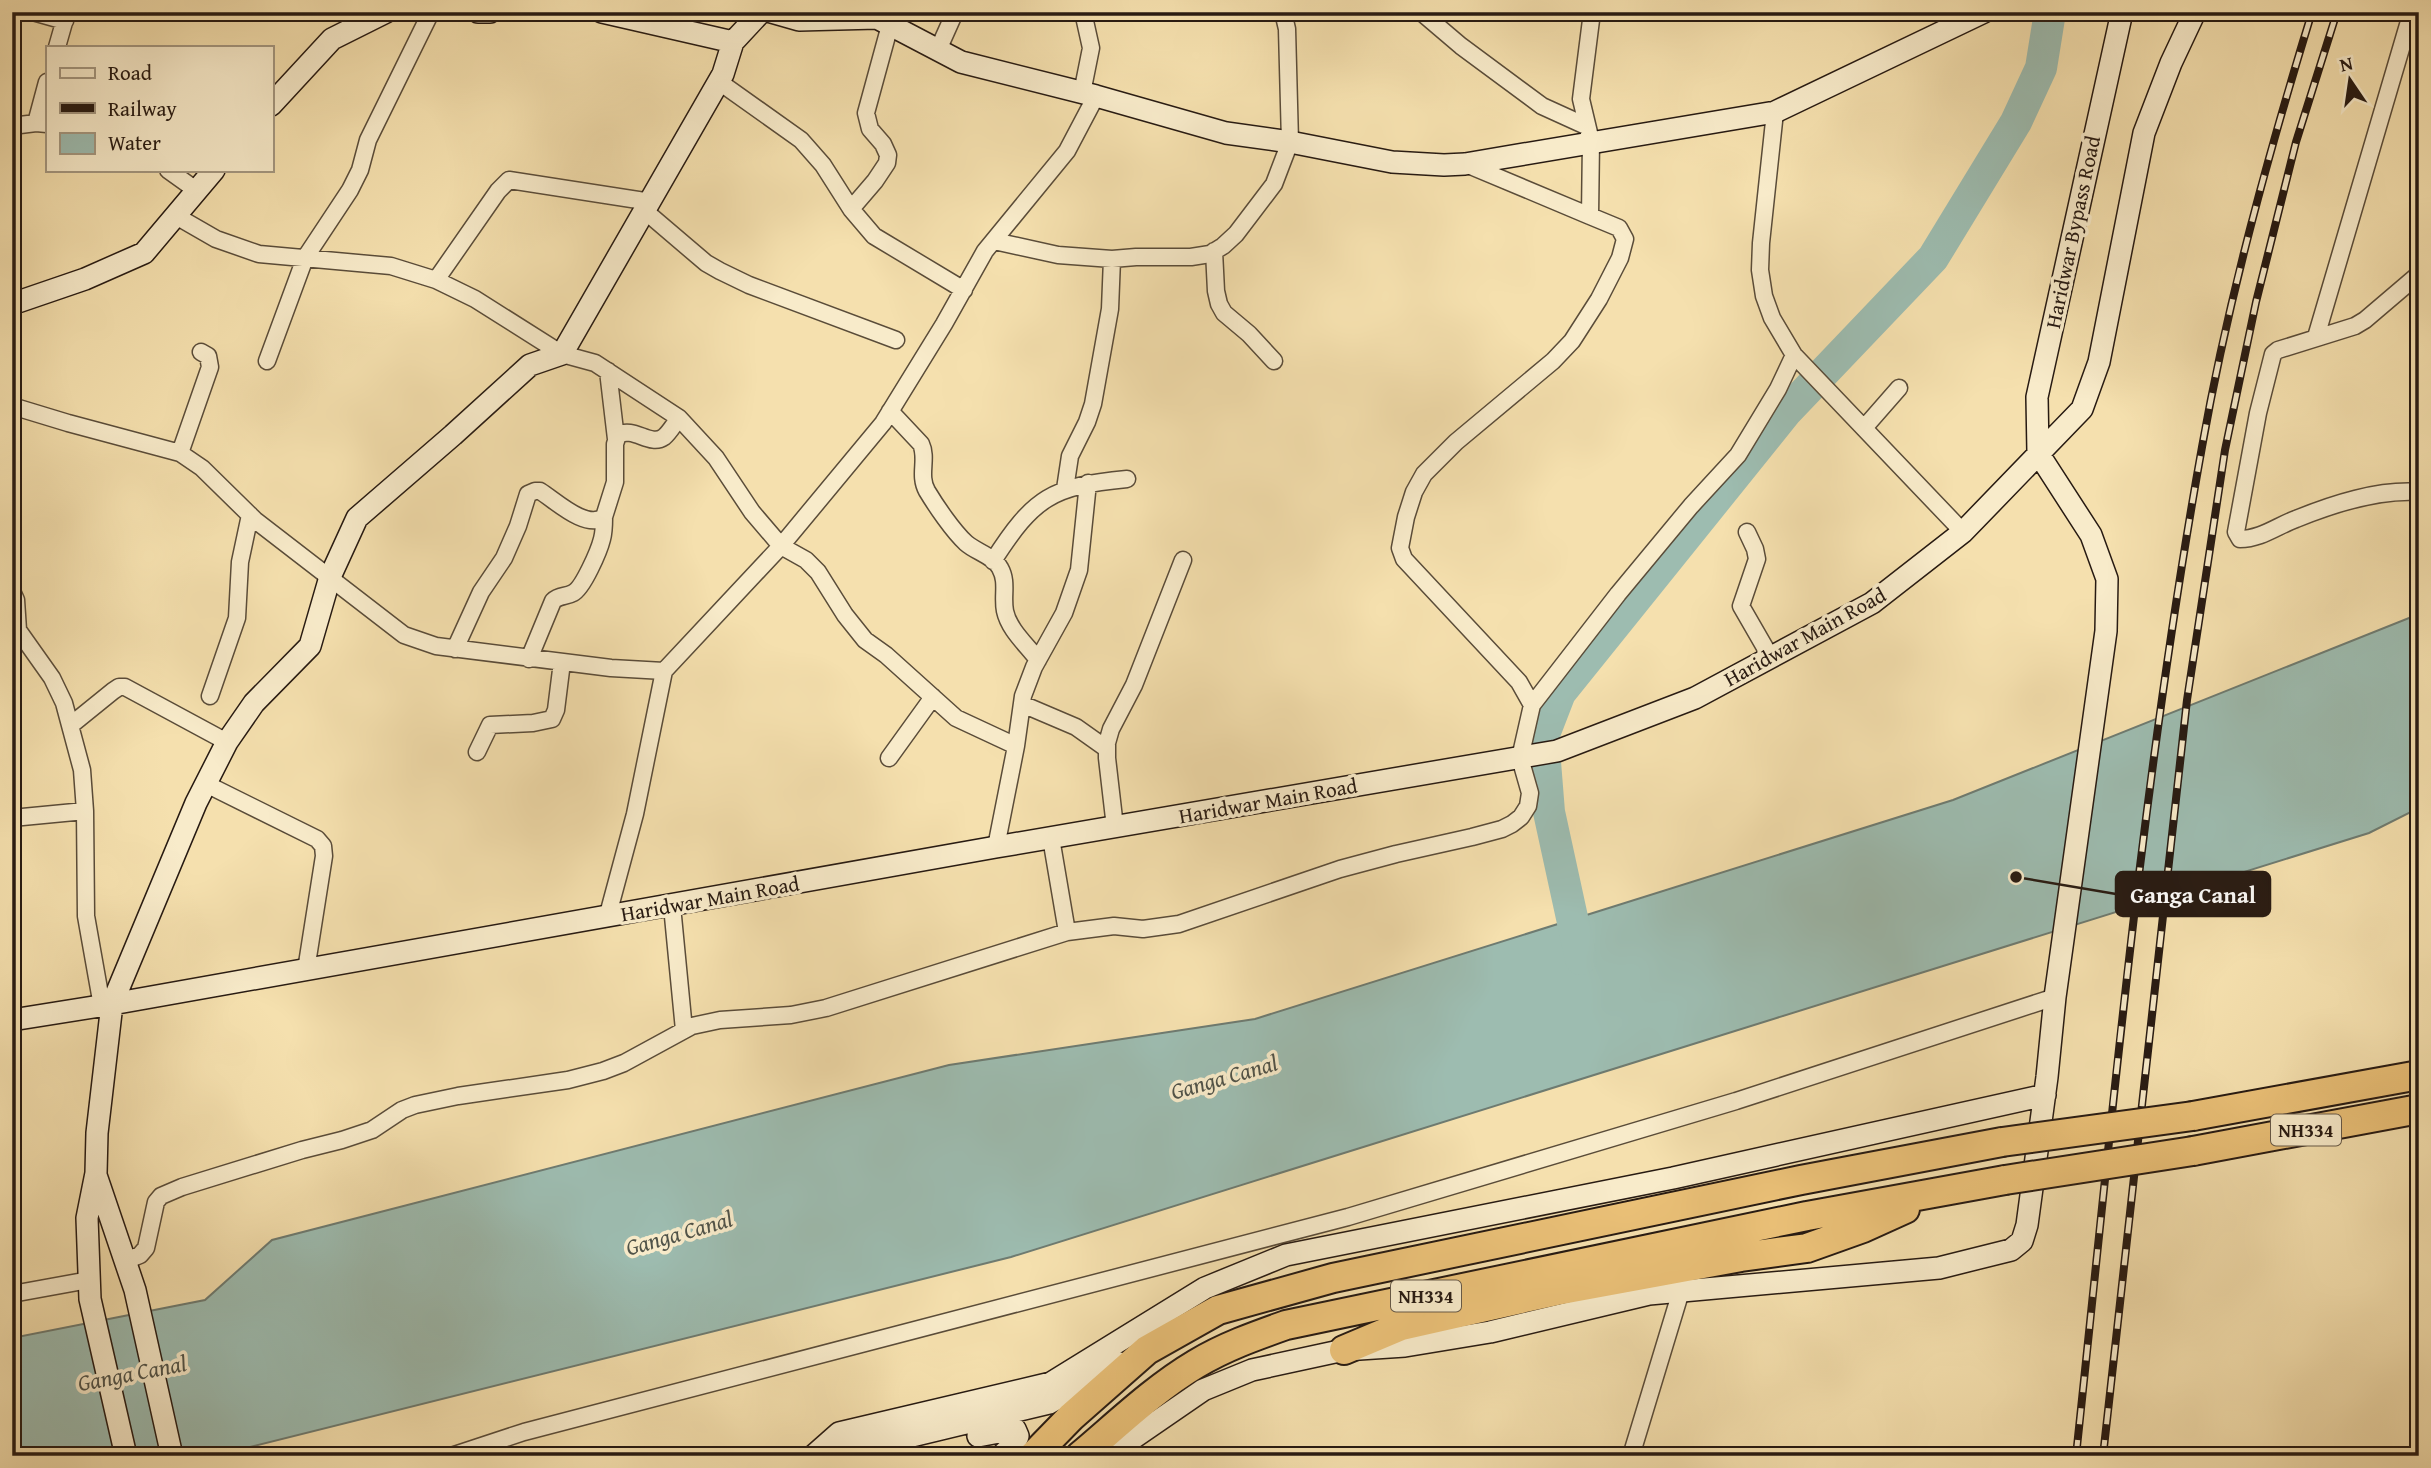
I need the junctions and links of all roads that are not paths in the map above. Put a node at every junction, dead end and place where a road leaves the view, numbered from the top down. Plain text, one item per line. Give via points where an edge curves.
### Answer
1 (33, 12) edge
2 (386, 12) edge
3 (431, 12) edge
4 (478, 12) edge
5 (490, 12) edge
6 (602, 12) edge
7 (761, 12) edge
8 (771, 12) edge
9 (956, 12) edge
10 (1083, 12) edge
11 (1283, 12) edge
12 (1421, 12) edge
13 (1592, 12) edge
14 (1984, 12) edge
15 (2122, 12) edge
16 (2195, 12) edge
17 (2394, 12) edge
18 (66, 17) edge
19 (2414, 20) edge
20 (890, 25) junction
21 (733, 42) junction
22 (57, 46) edge
23 (938, 50) junction
24 (718, 81) junction
25 (46, 89) edge
26 (1089, 94) junction
27 (273, 103) edge
28 (1776, 112) junction
29 (41, 124) edge
30 (12, 126) edge
31 (1588, 134) junction
32 (1290, 142) junction
33 (1465, 164) junction
34 (171, 172) edge
35 (212, 172) edge
36 (196, 190) junction
37 (648, 206) junction
38 (851, 209) junction
39 (176, 216) junction
40 (1590, 216) junction
41 (994, 242) junction
42 (1214, 251) junction
43 (305, 258) junction
44 (1112, 259) junction
45 (2419, 274) edge
46 (436, 280) junction
47 (964, 290) junction
48 (12, 304) edge
49 (2316, 337) junction
50 (896, 340) dead end
51 (201, 352) dead end
52 (562, 354) junction
53 (1794, 355) junction
54 (267, 360) dead end
55 (1274, 361) dead end
56 (608, 371) junction
57 (1899, 388) dead end
58 (12, 406) edge
59 (890, 411) junction
60 (679, 418) junction
61 (1864, 428) junction
62 (616, 439) junction
63 (180, 453) junction
64 (2038, 453) junction
65 (1127, 479) dead end
66 (1088, 483) junction
67 (1065, 489) junction
68 (2419, 492) edge
69 (250, 515) junction
70 (604, 517) junction
71 (1747, 532) dead end
72 (1963, 532) junction
73 (781, 546) junction
74 (1183, 559) dead end
75 (993, 561) junction
76 (330, 577) junction
77 (12, 591) edge
78 (15, 629) edge
79 (455, 649) junction
80 (1771, 657) junction
81 (529, 659) junction
82 (1038, 660) junction
83 (562, 662) junction
84 (664, 671) junction
85 (210, 696) dead end
86 (933, 697) junction
87 (1022, 704) junction
88 (1532, 705) junction
89 (71, 725) junction
90 (227, 743) junction
91 (1016, 746) junction
92 (1107, 749) junction
93 (477, 752) dead end
94 (1525, 757) junction
95 (890, 758) dead end
96 (206, 784) junction
97 (85, 811) junction
98 (12, 818) edge
99 (1115, 827) junction
100 (1051, 838) junction
101 (996, 847) junction
102 (672, 906) junction
103 (607, 918) junction
104 (1067, 932) junction
105 (306, 970) junction
106 (2056, 988) junction
107 (107, 1005) junction
108 (12, 1020) edge
109 (684, 1030) junction
110 (2419, 1074) edge
111 (2045, 1096) junction
112 (2419, 1109) edge
113 (96, 1173) junction
114 (1939, 1192) junction
115 (125, 1261) junction
116 (90, 1290) junction
117 (1681, 1291) junction
118 (12, 1294) edge
119 (1147, 1350) junction
120 (1344, 1350) junction
121 (126, 1456) edge
122 (172, 1456) edge
123 (451, 1456) edge
124 (813, 1456) edge
125 (829, 1456) edge
126 (884, 1456) edge
127 (1001, 1456) edge
128 (1033, 1456) edge
129 (1080, 1456) edge
130 (1107, 1456) edge
131 (1631, 1456) edge

1 - 18 street
2 - 27 street via 331,39
3 - 43 street via 368,140 353,183
4 - 5 street
6 - 21 street
7 - 21 street
8 - 20 street via 799,20 877,18
9 - 23 street
10 - 26 street via 1091,48
11 - 32 street
12 - 31 street via 1542,106
13 - 31 street via 1581,99
14 - 28 street
15 - 64 street, Haridwar Bypass Road via 2037,397
16 - 64 street, Haridwar Main Road via 2144,133 2099,362 2081,409
17 - 19 street
18 - 22 street
19 - 49 street
20 - 23 street
20 - 38 street via 866,113 870,129 888,155 887,163
21 - 24 street
23 - 26 street via 961,62
24 - 37 street
24 - 38 street via 801,140
25 - 29 street
26 - 32 street via 1226,133
26 - 41 street via 1067,151
28 - 31 street
28 - 53 street via 1760,270 1772,318
29 - 30 street
31 - 33 street
31 - 40 street
32 - 33 street via 1392,162
32 - 42 street via 1267,195 1236,234
33 - 40 street
34 - 36 street
35 - 36 street
36 - 39 street
37 - 46 street via 509,180
37 - 50 street via 720,271
37 - 52 street
38 - 47 street via 882,243
39 - 43 street via 216,239 259,254
39 - 48 street via 144,253
40 - 88 street via 1619,228 1625,239 1599,299 1553,361 1424,474 1408,509 1400,548 1404,559 1519,682
41 - 44 street via 1058,255
41 - 47 street
42 - 44 street via 1191,257
42 - 55 street via 1219,304
43 - 46 street via 391,266
43 - 54 street
44 - 67 street via 1110,309 1093,404 1070,456
45 - 49 street via 2365,320
46 - 52 street
47 - 59 street
49 - 68 street via 2278,350 2270,361 2237,536 2258,537 2305,515 2377,495
51 - 63 street via 208,356 210,367
52 - 56 street
52 - 76 street via 530,365 357,518
53 - 61 street
53 - 88 street via 1738,455 1634,574
56 - 60 street
56 - 62 street
57 - 61 street
58 - 63 street
59 - 73 street
59 - 75 street via 924,450 923,482 932,499 966,543
60 - 62 street via 660,439 626,431
60 - 73 street via 716,458
61 - 72 street
62 - 70 street via 615,482
63 - 69 street
64 - 72 street, Haridwar Main Road
64 - 106 street via 2091,536 2107,579 2106,631
65 - 66 street
66 - 67 street
66 - 82 street via 1079,570
67 - 75 street via 1015,526
69 - 76 street
69 - 85 street via 240,562 237,618
70 - 79 street via 589,521 540,491 528,494 504,558 481,592
70 - 81 street via 602,540 578,589 555,598
71 - 80 street via 1757,559 1740,602
72 - 80 street, Haridwar Main Road via 1872,603
73 - 84 street
73 - 86 street via 806,560 855,629
74 - 92 street via 1134,685 1111,729
75 - 82 street via 1004,577 1007,619
76 - 79 street via 404,635
76 - 90 street via 310,646 254,703
77 - 78 street
78 - 89 street via 52,678
79 - 81 street
80 - 94 street, Haridwar Main Road via 1695,698 1557,751
81 - 83 street
82 - 87 street
83 - 84 street
83 - 93 street via 552,719 490,725
84 - 103 street via 635,814
86 - 91 street via 956,718
86 - 95 street
87 - 91 street
87 - 92 street via 1076,727
88 - 94 street
89 - 90 street via 113,691 125,687
89 - 97 street via 82,770
90 - 96 street
91 - 101 street
92 - 99 street
94 - 99 street, Haridwar Main Road
94 - 104 street via 1528,806 1521,817 1502,829 1340,869 1179,924
96 - 105 street via 323,846
96 - 107 street
97 - 98 street
97 - 107 street via 86,916
99 - 100 street, Haridwar Main Road
100 - 101 street, Haridwar Main Road
100 - 104 street
101 - 102 street, Haridwar Main Road
102 - 103 street, Haridwar Main Road
102 - 109 street
103 - 105 street, Haridwar Main Road
104 - 109 street via 825,1008 720,1020
105 - 107 street, Haridwar Main Road
106 - 111 street
106 - 123 street via 1736,1101 1348,1217 524,1432
107 - 108 street, Haridwar Main Road
107 - 113 street
109 - 115 street via 603,1071 415,1105 372,1130 170,1192 156,1202 146,1248
110 - 119 highway, NH334, bridge via 2193,1116 2002,1142 1308,1284 1218,1310
111 - 117 street via 2026,1225 2022,1241 2011,1250 1939,1268
111 - 124 street via 1674,1178 1286,1255 1205,1288 1052,1383 839,1433
112 - 114 highway, NH334, bridge
113 - 115 street
113 - 116 street via 87,1218
114 - 120 highway via 1807,1248 1556,1291 1401,1326
114 - 129 highway, NH334 via 1286,1325 1197,1363
115 - 122 street
116 - 118 street
116 - 121 street
117 - 120 street via 1649,1294 1490,1332
117 - 131 street
119 - 125 street via 1049,1403
119 - 128 highway, NH334
120 - 130 street via 1252,1370 1203,1390
126 - 127 street via 1015,1429 1018,1436

